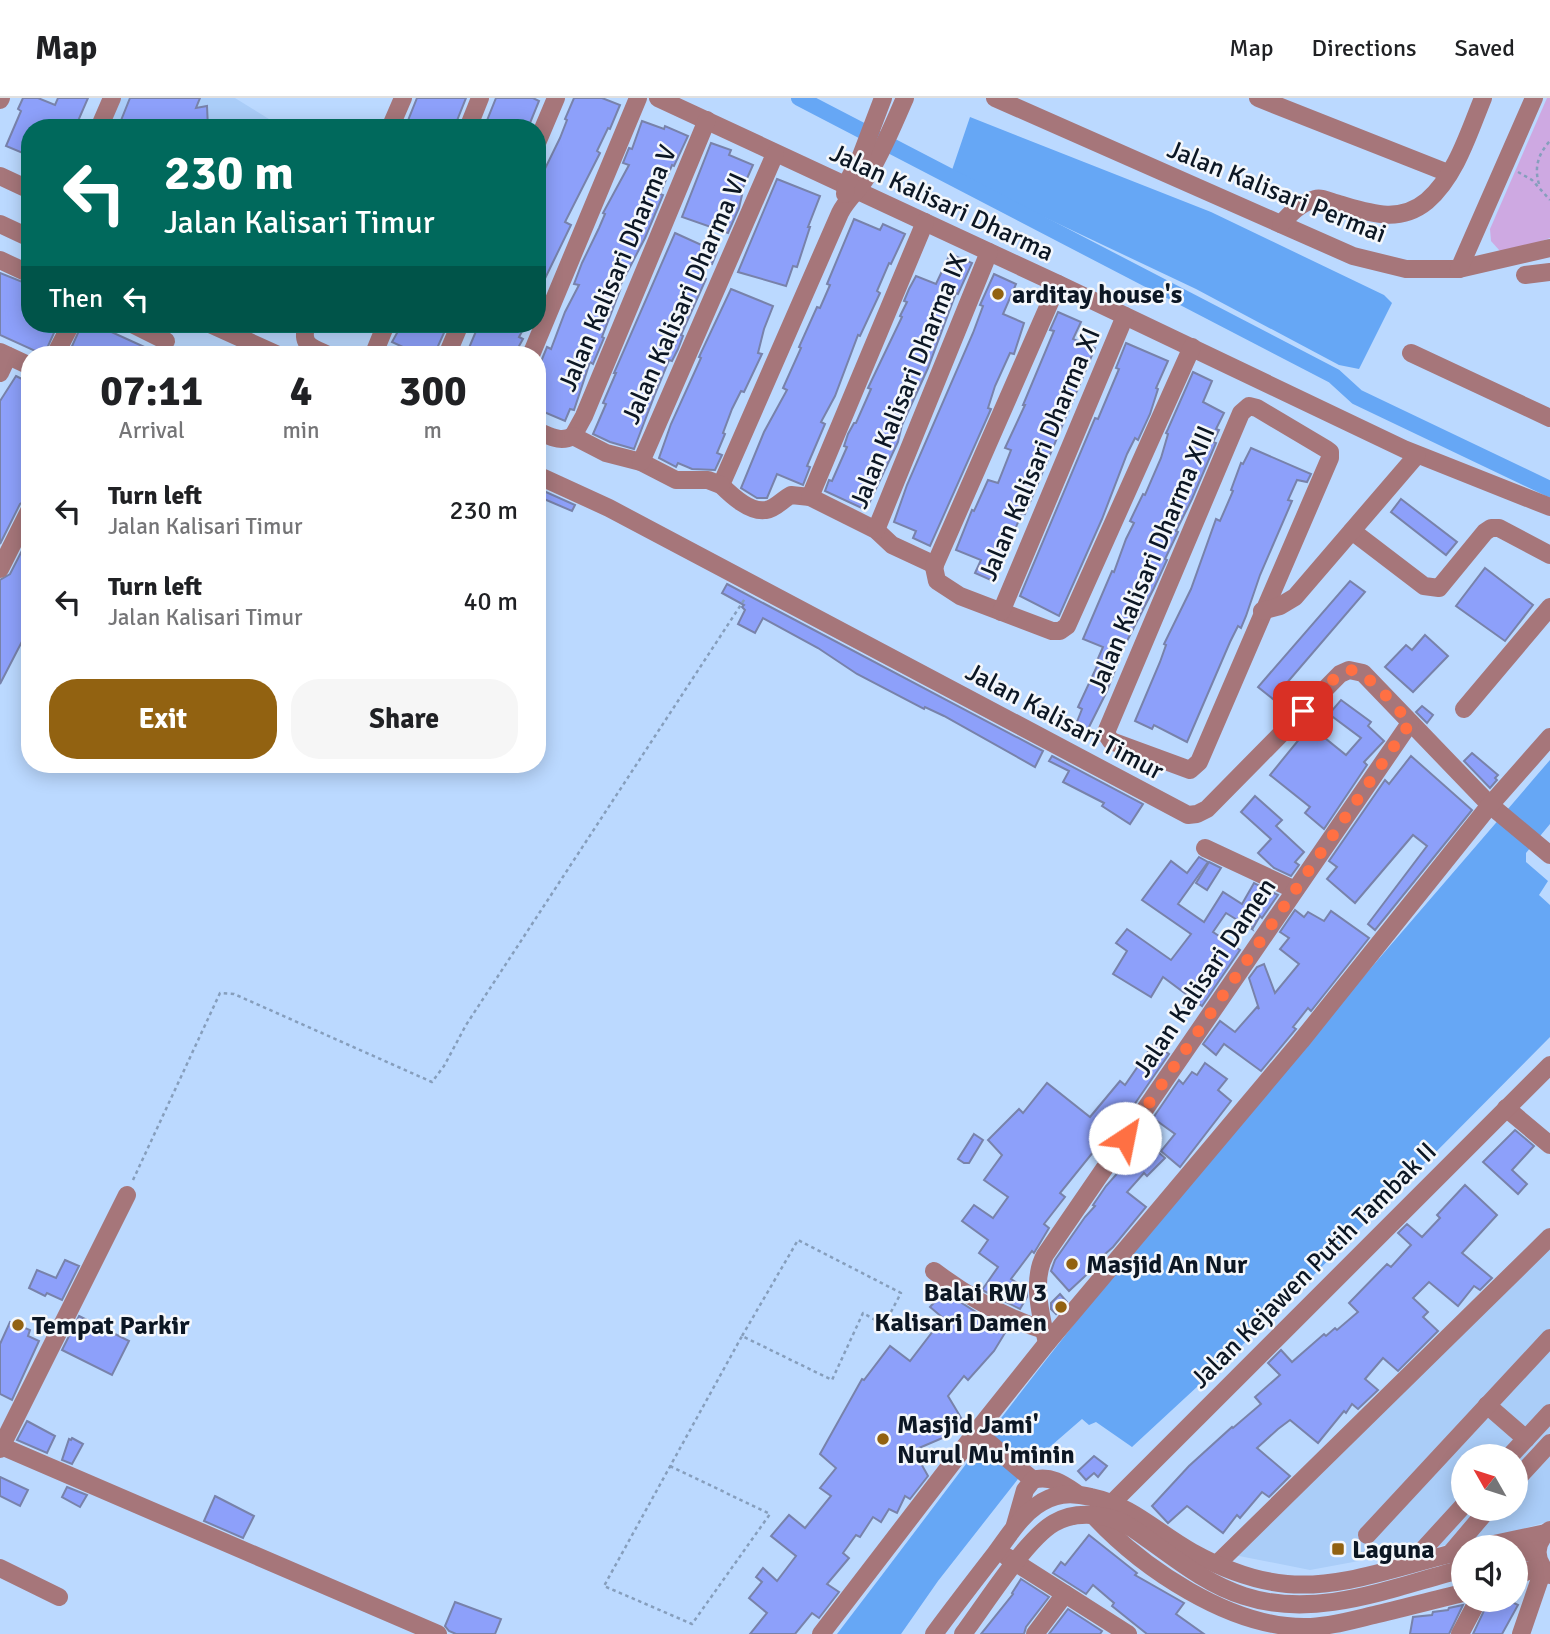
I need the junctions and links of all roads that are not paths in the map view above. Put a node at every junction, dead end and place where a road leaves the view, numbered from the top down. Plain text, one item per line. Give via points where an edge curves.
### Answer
1 (112, 98) edge
2 (403, 98) edge
3 (480, 98) edge
4 (556, 98) edge
5 (638, 98) edge
6 (658, 98) edge
7 (883, 98) edge
8 (905, 98) edge
9 (995, 98) edge
10 (1259, 98) edge
11 (1483, 98) edge
12 (1534, 98) edge
13 (103, 119) edge
14 (394, 119) edge
15 (472, 119) edge
16 (707, 120) junction
17 (546, 122) edge
18 (775, 154) junction
19 (869, 159) junction
20 (1448, 173) junction
21 (0, 176) edge
22 (21, 186) edge
23 (853, 188) junction
24 (925, 222) junction
25 (0, 224) edge
26 (1281, 224) junction
27 (21, 234) edge
28 (1550, 248) edge
29 (989, 252) junction
30 (0, 260) edge
31 (21, 270) edge
32 (1459, 270) junction
33 (1550, 272) edge
34 (1525, 275) dead end
35 (1058, 284) junction
36 (1125, 316) junction
37 (546, 319) edge
38 (150, 333) edge
39 (230, 333) edge
40 (166, 341) dead end
41 (258, 346) edge
42 (1192, 347) junction
43 (1410, 353) dead end
44 (3, 360) edge
45 (21, 364) edge
46 (1550, 418) edge
47 (546, 435) edge
48 (573, 436) junction
49 (1417, 455) junction
50 (640, 462) junction
51 (546, 479) edge
52 (721, 485) junction
53 (810, 497) junction
54 (1550, 508) edge
55 (21, 527) edge
56 (876, 530) junction
57 (1352, 531) junction
58 (1550, 555) edge
59 (935, 565) junction
60 (0, 569) edge
61 (1550, 607) edge
62 (1262, 611) junction
63 (1001, 612) junction
64 (1464, 709) dead end
65 (1410, 723) junction
66 (1550, 737) edge
67 (1495, 809) junction
68 (1205, 848) dead end
69 (1547, 853) edge
70 (1295, 890) junction
71 (1550, 1065) edge
72 (1506, 1108) junction
73 (1550, 1144) edge
74 (129, 1189) road end
75 (1550, 1237) edge
76 (934, 1271) dead end
77 (1046, 1336) junction
78 (1550, 1338) edge
79 (1487, 1405) junction
80 (1550, 1413) edge
81 (979, 1434) junction
82 (1526, 1439) junction
83 (1550, 1443) edge
84 (1521, 1444) edge
85 (1, 1448) edge
86 (1528, 1467) edge
87 (1030, 1476) junction
88 (1076, 1493) junction
89 (1113, 1502) junction
90 (1093, 1515) junction
91 (1451, 1519) edge
92 (1014, 1528) junction
93 (1548, 1532) edge
94 (1367, 1535) dead end
95 (1528, 1536) edge
96 (997, 1551) junction
97 (1451, 1554) edge
98 (1016, 1563) junction
99 (1216, 1564) junction
100 (1410, 1564) junction
101 (1544, 1567) edge
102 (0, 1568) edge
103 (1451, 1572) edge
104 (1065, 1594) junction
105 (1451, 1596) edge
106 (59, 1597) dead end
107 (1472, 1612) edge
108 (438, 1634) edge
109 (821, 1634) edge
110 (934, 1634) edge
111 (963, 1634) edge
112 (1035, 1634) edge
113 (1128, 1634) edge
114 (1460, 1634) edge
115 (1521, 1634) edge
116 (1531, 1634) edge

1 - 13 street
2 - 14 street
3 - 15 street
4 - 17 street
5 - 37 street
6 - 16 street, Jalan Kalisari Dharma
7 - 19 street
8 - 19 street
9 - 26 street, Jalan Kalisari Permai
10 - 20 street
11 - 20 street
12 - 32 street
16 - 18 street, Jalan Kalisari Dharma
16 - 48 street, Jalan Kalisari Dharma V
18 - 23 street, Jalan Kalisari Dharma
18 - 50 street, Jalan Kalisari Dharma VI
19 - 23 street
20 - 26 street via 1426,202 1402,214 1384,216 1318,198 1297,207
21 - 22 street
23 - 24 street, Jalan Kalisari Dharma
23 - 52 street
24 - 29 street, Jalan Kalisari Dharma
24 - 53 street
25 - 27 street
26 - 32 street, Jalan Kalisari Permai via 1353,256 1406,269
28 - 32 street, Jalan Kalisari Permai
29 - 35 street, Jalan Kalisari Dharma
29 - 56 street, Jalan Kalisari Dharma IX
30 - 31 street
33 - 34 street
35 - 36 street, Jalan Kalisari Dharma
35 - 59 street
36 - 42 street, Jalan Kalisari Dharma
36 - 63 street, Jalan Kalisari Dharma XI
38 - 40 street
39 - 41 street
42 - 49 street, Jalan Kalisari Dharma
42 - 63 street via 1067,626 1055,631
43 - 46 street
44 - 45 street
47 - 48 street via 556,439
48 - 50 street via 606,453
49 - 54 street, Jalan Kalisari Dharma
49 - 57 street
50 - 52 street via 676,480 708,480
51 - 65 street, Jalan Kalisari Timur via 609,508 1188,815 1207,809 1349,670 1363,673
52 - 53 street via 751,507 768,510 794,495
53 - 56 street
55 - 60 street
56 - 59 street via 892,545
57 - 58 street via 1433,589 1439,588 1491,528
57 - 62 street via 1295,597
59 - 63 street via 934,578 944,587
61 - 64 street
62 - 62 street, Jalan Kalisari Dharma XIII via 1195,767 1188,769 1109,739 1108,727 1230,438 1249,406 1330,452
65 - 67 street, Jalan Kalisari Timur
65 - 70 street, Jalan Kalisari Damen
66 - 67 street
67 - 69 street
67 - 77 street
68 - 70 street
70 - 77 street, Jalan Kalisari Damen via 1045,1255 1037,1284
71 - 72 street, Jalan Kejawen Putih Tambak II
72 - 73 street
72 - 89 street, Jalan Kejawen Putih Tambak II
74 - 85 street
75 - 99 street
76 - 77 street
77 - 81 street
78 - 79 street
79 - 82 street
79 - 94 street
80 - 82 street
81 - 87 street
81 - 109 street
82 - 84 street
83 - 86 street
85 - 108 street
87 - 88 street via 1048,1478
87 - 92 street
88 - 89 street
88 - 92 street via 1048,1498
89 - 99 street
90 - 98 street via 1053,1523
90 - 103 street via 1132,1528 1216,1584 1244,1597 1278,1604 1336,1603
90 - 105 street via 1138,1559 1171,1581 1223,1607 1276,1625 1337,1624
91 - 100 street
92 - 96 street
93 - 95 street
93 - 101 street via 1540,1540
96 - 98 street
96 - 110 street
97 - 100 street
98 - 104 street
98 - 111 street
99 - 100 street via 1255,1578 1313,1585
101 - 115 street
101 - 116 street
102 - 106 street
104 - 112 street
104 - 113 street
107 - 114 street

